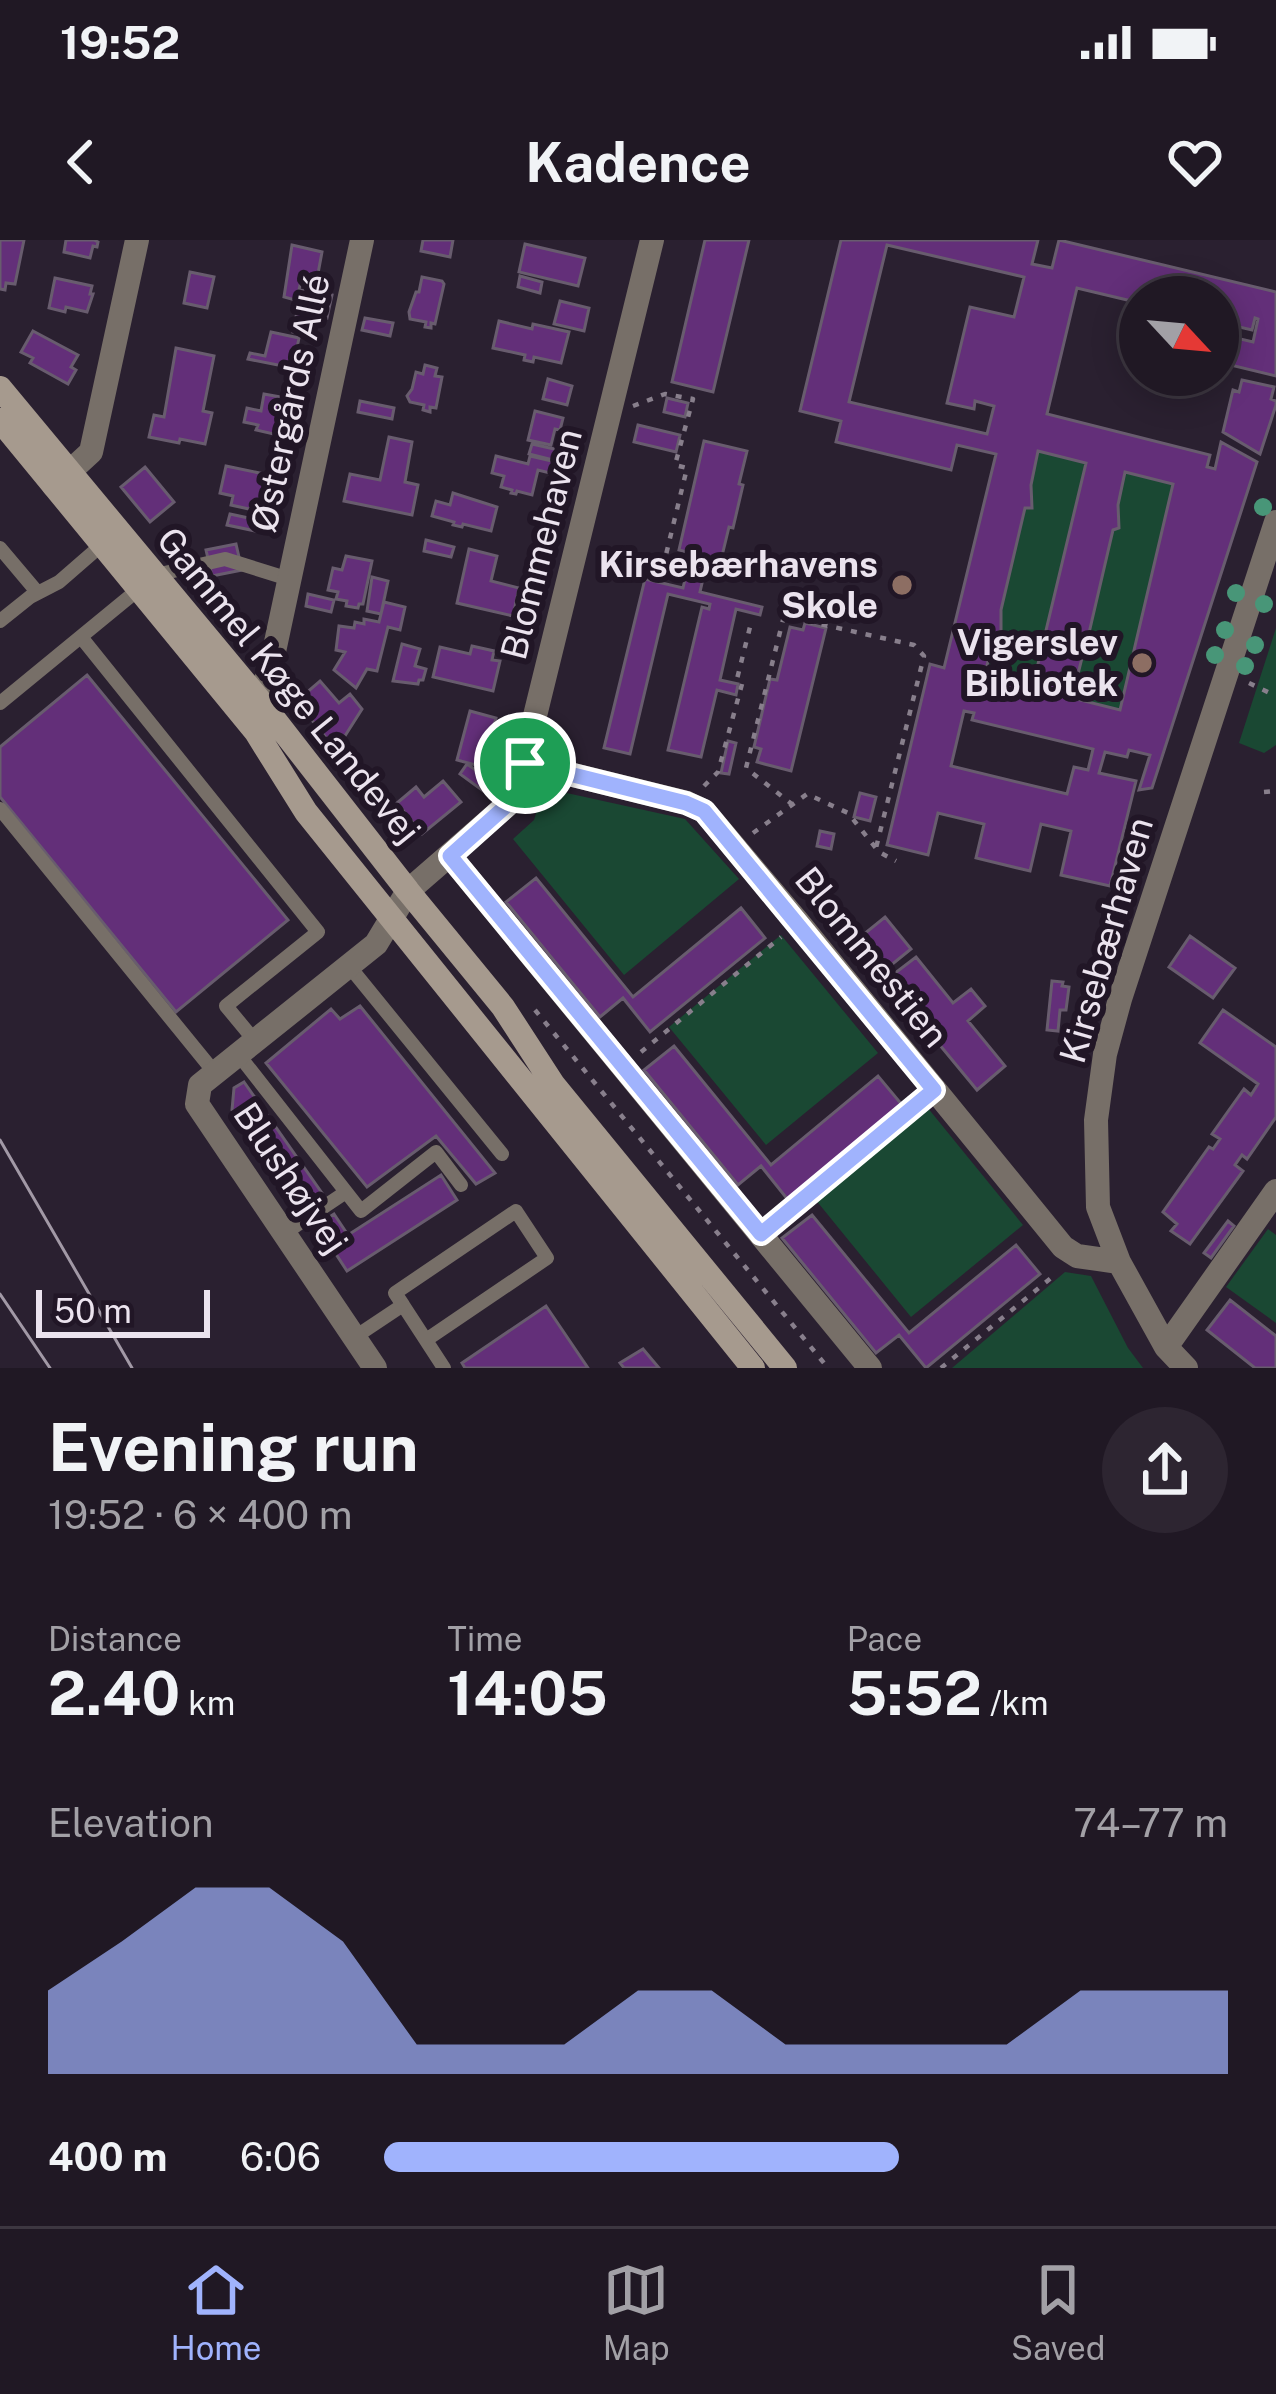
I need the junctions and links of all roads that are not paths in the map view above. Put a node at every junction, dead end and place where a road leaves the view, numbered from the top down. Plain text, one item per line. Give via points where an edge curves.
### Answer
1 (137, 240) edge
2 (362, 240) edge
3 (652, 240) edge
4 (0, 388) edge
5 (0, 420) edge
6 (62, 479) junction
7 (1276, 522) edge
8 (110, 537) junction
9 (0, 548) edge
10 (289, 579) junction
11 (147, 583) junction
12 (38, 593) junction
13 (0, 622) edge
14 (81, 637) junction
15 (0, 703) edge
16 (248, 704) junction
17 (525, 763) junction
18 (0, 809) edge
19 (450, 856) junction
20 (408, 891) junction
21 (391, 916) junction
22 (349, 966) junction
23 (247, 1048) junction
24 (215, 1073) junction
25 (502, 1154) dead end
26 (461, 1185) dead end
27 (1276, 1191) edge
28 (346, 1192) junction
29 (285, 1233) junction
30 (1119, 1262) junction
31 (403, 1305) junction
32 (355, 1337) junction
33 (426, 1340) junction
34 (1166, 1346) junction
35 (376, 1368) edge
36 (444, 1368) edge
37 (753, 1368) edge
38 (785, 1368) edge
39 (870, 1368) edge
40 (1186, 1368) edge

1 - 6 street via 91,452
2 - 10 street, Østergårds Allé
3 - 17 street, Blommehaven
4 - 6 main road, Gammel Køge Landevej
5 - 6 main road, Gammel Køge Landevej
6 - 8 main road, Gammel Køge Landevej
7 - 30 street, Kirsebærhaven via 1105,1054 1098,1207
8 - 11 main road, Gammel Køge Landevej
8 - 12 lane
9 - 12 lane
10 - 11 lane via 224,559
10 - 16 street, Østergårds Allé via 269,675
11 - 14 lane
11 - 16 main road, Gammel Køge Landevej
12 - 13 lane
14 - 15 lane
14 - 23 lane via 318,932 226,1006
16 - 20 main road, Gammel Køge Landevej
16 - 21 main road, Gammel Køge Landevej via 256,732 306,812
17 - 19 street, Blommehaven via 507,805
17 - 30 street, Blommestien via 704,811 1063,1247
18 - 24 lane
19 - 20 street, Blommehaven
19 - 39 street, Gammel Køge Landevej
20 - 21 street, Blushøjvej
20 - 38 main road, Gammel Køge Landevej
21 - 22 street, Blushøjvej via 376,944
21 - 37 main road, Gammel Køge Landevej
22 - 23 street, Blushøjvej
22 - 25 lane
23 - 24 street, Blushøjvej
23 - 28 lane
24 - 29 street, Blushøjvej via 200,1085 197,1104
26 - 28 lane via 436,1152 362,1211
27 - 34 street
28 - 29 lane
29 - 32 street, Blushøjvej
30 - 34 street, Kirsebærhaven
31 - 32 lane
31 - 33 lane
31 - 33 lane via 394,1293 516,1211 548,1258
32 - 35 street, Blushøjvej
33 - 36 lane
34 - 40 street, Kirsebærhaven

